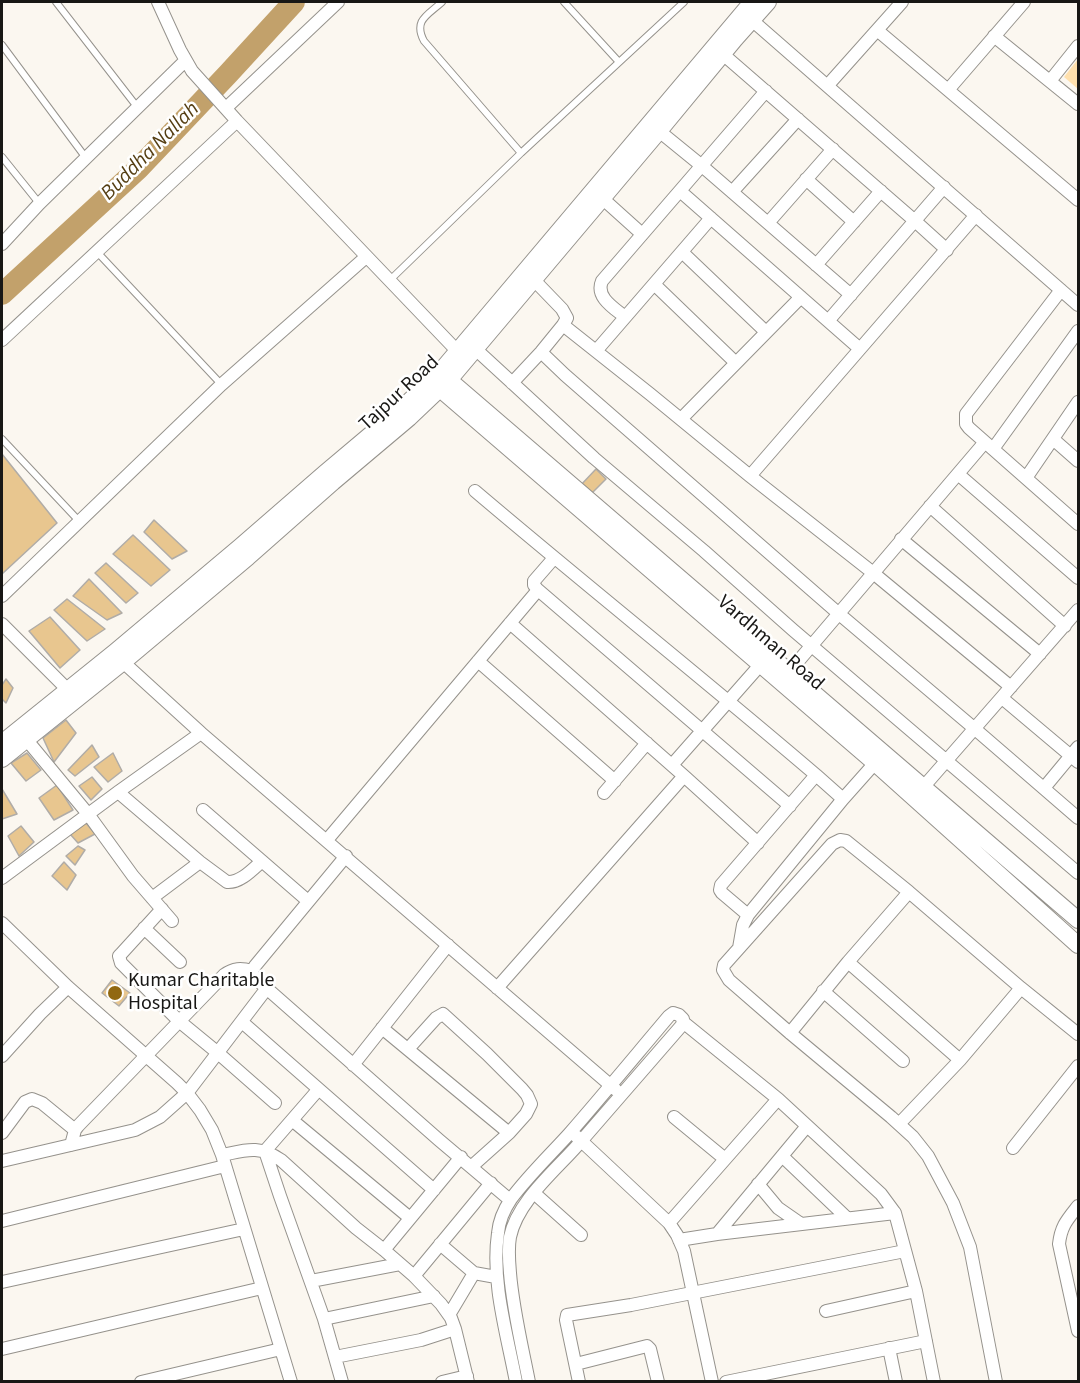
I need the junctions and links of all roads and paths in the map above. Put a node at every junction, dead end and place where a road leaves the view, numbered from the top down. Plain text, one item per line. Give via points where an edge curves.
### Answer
1 (56, 2) edge
2 (159, 2) edge
3 (338, 2) edge
4 (442, 2) edge
5 (564, 2) edge
6 (684, 2) edge
7 (768, 2) edge
8 (902, 2) edge
9 (1024, 2) edge
10 (749, 11) edge
11 (877, 30) junction
12 (994, 36) junction
13 (2, 45) edge
14 (1078, 46) edge
15 (718, 50) junction
16 (619, 62) junction
17 (189, 66) junction
18 (1050, 81) junction
19 (828, 85) junction
20 (948, 90) junction
21 (766, 91) junction
22 (1078, 104) edge
23 (224, 106) junction
24 (138, 108) junction
25 (798, 119) junction
26 (237, 121) junction
27 (659, 131) junction
28 (832, 149) junction
29 (521, 153) junction
30 (2, 157) edge
31 (87, 159) junction
32 (702, 166) junction
33 (806, 179) junction
34 (945, 188) junction
35 (680, 191) junction
36 (881, 191) junction
37 (732, 192) junction
38 (1076, 193) edge
39 (602, 198) junction
40 (39, 204) junction
41 (976, 216) junction
42 (711, 218) junction
43 (915, 221) junction
44 (854, 222) junction
45 (768, 223) junction
46 (642, 234) junction
47 (2, 244) edge
48 (946, 250) junction
49 (97, 252) junction
50 (682, 252) junction
51 (366, 257) junction
52 (816, 265) junction
53 (533, 279) junction
54 (389, 281) junction
55 (654, 284) junction
56 (1061, 290) junction
57 (851, 295) junction
58 (801, 297) junction
59 (1078, 305) edge
60 (625, 317) junction
61 (828, 321) junction
62 (563, 325) junction
63 (1078, 331) edge
64 (766, 332) junction
65 (2, 340) edge
66 (860, 349) junction
67 (467, 351) junction
68 (596, 351) junction
69 (541, 352) junction
70 (736, 363) junction
71 (440, 380) junction
72 (512, 383) junction
73 (221, 385) junction
74 (1078, 402) edge
75 (681, 419) junction
76 (2, 439) edge
77 (1053, 439) junction
78 (989, 445) junction
79 (1078, 461) edge
80 (958, 474) junction
81 (750, 476) junction
82 (1026, 478) junction
83 (475, 491) dead end
84 (930, 506) junction
85 (80, 521) junction
86 (1078, 524) edge
87 (901, 539) junction
88 (554, 558) junction
89 (872, 572) junction
90 (1078, 578) edge
91 (538, 590) junction
92 (2, 596) edge
93 (1078, 610) edge
94 (838, 613) junction
95 (510, 623) junction
96 (2, 624) edge
97 (1065, 626) junction
98 (810, 645) junction
99 (1040, 654) junction
100 (478, 661) junction
101 (123, 662) junction
102 (761, 664) junction
103 (789, 672) junction
104 (1011, 687) junction
105 (68, 690) junction
106 (1002, 698) junction
107 (729, 701) junction
108 (975, 729) junction
109 (703, 731) junction
110 (201, 733) junction
111 (26, 739) junction
112 (2, 743) edge
113 (646, 743) junction
114 (1076, 755) edge
115 (2, 759) edge
116 (947, 761) junction
117 (875, 762) junction
118 (672, 765) junction
119 (684, 776) junction
120 (816, 776) junction
121 (615, 781) junction
122 (1044, 788) junction
123 (118, 792) junction
124 (918, 793) junction
125 (604, 794) dead end
126 (843, 799) junction
127 (790, 806) junction
128 (203, 810) dead end
129 (88, 814) junction
130 (1078, 818) edge
131 (327, 840) junction
132 (758, 843) junction
133 (346, 856) junction
134 (262, 861) junction
135 (200, 862) junction
136 (1078, 870) edge
137 (2, 878) edge
138 (909, 892) junction
139 (152, 898) junction
140 (308, 901) junction
141 (162, 909) junction
142 (748, 915) junction
143 (1078, 920) edge
144 (172, 921) dead end
145 (2, 923) edge
146 (144, 928) junction
147 (448, 945) junction
148 (1078, 945) edge
149 (739, 949) junction
150 (180, 962) dead end
151 (848, 962) junction
152 (252, 970) junction
153 (68, 987) junction
154 (267, 988) junction
155 (497, 988) junction
156 (1021, 988) junction
157 (823, 991) junction
158 (180, 1021) junction
159 (242, 1022) junction
160 (684, 1022) junction
161 (382, 1028) junction
162 (790, 1033) junction
163 (1078, 1034) edge
164 (408, 1048) junction
165 (218, 1053) junction
166 (146, 1055) junction
167 (2, 1056) edge
168 (960, 1060) junction
169 (903, 1061) dead end
170 (353, 1065) junction
171 (1078, 1066) edge
172 (610, 1086) junction
173 (318, 1090) junction
174 (187, 1093) junction
175 (622, 1095) junction
176 (778, 1099) junction
177 (274, 1103) dead end
178 (674, 1117) dead end
179 (292, 1120) junction
180 (899, 1125) junction
181 (807, 1126) junction
182 (75, 1130) junction
183 (570, 1132) junction
184 (2, 1133) edge
185 (509, 1134) junction
186 (581, 1142) junction
187 (71, 1144) junction
188 (1013, 1148) dead end
189 (265, 1151) junction
190 (782, 1156) junction
191 (460, 1157) junction
192 (725, 1159) junction
193 (2, 1161) edge
194 (224, 1161) junction
195 (471, 1167) junction
196 (491, 1183) junction
197 (758, 1184) junction
198 (434, 1190) junction
199 (534, 1193) junction
200 (510, 1200) junction
201 (1078, 1206) edge
202 (895, 1213) junction
203 (410, 1218) junction
204 (847, 1218) junction
205 (2, 1221) edge
206 (669, 1223) junction
207 (801, 1224) junction
208 (244, 1229) junction
209 (717, 1234) junction
210 (581, 1235) dead end
211 (679, 1240) junction
212 (440, 1244) junction
213 (384, 1250) junction
214 (905, 1251) junction
215 (400, 1264) junction
216 (474, 1273) junction
217 (414, 1276) junction
218 (496, 1277) junction
219 (311, 1281) junction
220 (2, 1282) edge
221 (262, 1288) junction
222 (692, 1292) junction
223 (916, 1292) junction
224 (434, 1296) junction
225 (826, 1311) dead end
226 (449, 1315) junction
227 (324, 1319) junction
228 (455, 1329) junction
229 (1078, 1331) edge
230 (926, 1341) junction
231 (890, 1348) junction
232 (2, 1349) edge
233 (281, 1349) junction
234 (335, 1357) junction
235 (576, 1364) junction
236 (759, 1378) edge
237 (468, 1379) edge
238 (141, 1382) edge
239 (291, 1382) edge
240 (342, 1382) edge
241 (442, 1382) edge
242 (516, 1382) edge
243 (529, 1382) edge
244 (579, 1382) edge
245 (658, 1382) edge
246 (712, 1382) edge
247 (726, 1382) edge
248 (896, 1382) edge
249 (934, 1382) edge
250 (996, 1382) edge

1 - 24 lane
2 - 17 street
3 - 23 street
4 - 29 lane via 422,20 419,27 424,41
5 - 16 lane
6 - 16 lane
7 - 10 main road, Tajpur Road
8 - 11 street
9 - 12 street
10 - 15 main road, Tajpur Road
10 - 19 street
11 - 19 street
11 - 20 street
12 - 18 street
12 - 20 street
13 - 31 lane
14 - 18 street
15 - 21 street
15 - 27 main road, Tajpur Road
15 - 67 main road, Tajpur Road via 524,272
16 - 29 lane
17 - 23 street
17 - 24 street
18 - 22 street
19 - 34 street
20 - 38 street
21 - 25 street
21 - 32 street
23 - 26 street
24 - 31 street
25 - 28 street
25 - 37 street
26 - 49 street
26 - 51 street
27 - 32 street
27 - 39 main road, Tajpur Road
28 - 33 street
28 - 36 street
29 - 54 lane
30 - 40 lane
31 - 40 street
32 - 35 street
32 - 37 street
33 - 44 street
33 - 45 street
34 - 41 street
34 - 43 street
35 - 42 street
35 - 46 street
36 - 43 street
36 - 44 street
37 - 45 street
39 - 46 street
39 - 53 main road, Tajpur Road
40 - 47 street
41 - 48 street
41 - 56 street
42 - 50 street
42 - 58 street
43 - 48 street
43 - 57 street
44 - 52 street
45 - 52 street
46 - 60 street via 600,285 603,298
48 - 66 street
49 - 65 street
49 - 73 lane
50 - 55 street
50 - 64 street
51 - 54 street
51 - 73 street
52 - 57 street
53 - 62 street via 565,312
53 - 67 main road, Tajpur Road
54 - 67 street
55 - 60 street
55 - 70 street
56 - 59 street
56 - 78 street via 966,414 966,424
57 - 61 street
58 - 61 street
58 - 64 street
60 - 68 street
61 - 66 street
62 - 68 street
62 - 69 street
63 - 78 street
64 - 70 street
66 - 81 street
67 - 71 main road, Tajpur Road
67 - 72 street
68 - 75 street
69 - 72 street
69 - 94 street
70 - 75 street
71 - 101 main road, Tajpur Road via 409,418
71 - 102 main road, Vardhman Road
71 - 103 main road, Vardhman Road
71 - 105 main road, Tajpur Road
72 - 98 street
73 - 85 street
74 - 77 street
75 - 81 street
76 - 85 lane
77 - 79 street
77 - 82 street
78 - 80 street
78 - 82 street
80 - 84 street
80 - 90 street
81 - 89 street
82 - 86 street
83 - 88 street
84 - 87 street
84 - 97 street
85 - 92 street
87 - 89 street
87 - 99 street
88 - 91 street via 534,581
88 - 107 street
89 - 94 street
89 - 104 street
91 - 95 street
91 - 109 street
93 - 97 street
94 - 98 street
94 - 108 street
95 - 100 street
95 - 113 street
96 - 105 street
97 - 99 street
98 - 103 street
98 - 116 street
99 - 104 street
100 - 121 street
100 - 131 street
101 - 110 street
101 - 111 main road, Tajpur Road
102 - 107 street
102 - 117 main road, Vardhman Road
103 - 124 main road, Vardhman Road
104 - 106 street
105 - 112 main road, Tajpur Road
106 - 108 street
106 - 114 street
107 - 109 street
107 - 120 street
108 - 116 street
108 - 122 street
109 - 118 street
109 - 127 street
110 - 123 street
110 - 131 street
111 - 115 main road, Tajpur Road
111 - 129 street
113 - 118 street
113 - 121 street
114 - 122 street
116 - 124 street
116 - 136 street
117 - 124 main road, Vardhman Road
117 - 126 street
118 - 119 street
119 - 132 street
119 - 155 street
120 - 126 street
120 - 127 street
121 - 125 street
122 - 130 street
123 - 129 street
123 - 135 street
124 - 143 main road, Vardhman Road
124 - 148 main road, Vardhman Road
126 - 142 street
127 - 132 street
128 - 134 street
129 - 137 street
129 - 139 street
131 - 133 street
132 - 142 street via 720,888
133 - 140 street
133 - 147 street
134 - 135 street via 231,883
134 - 140 street
135 - 139 street
138 - 149 street via 850,843 840,840
138 - 151 street
138 - 156 street
139 - 141 street
140 - 152 street
141 - 144 street
141 - 146 street
142 - 149 street
145 - 153 street
146 - 150 street
146 - 158 street via 120,960
147 - 155 street
147 - 161 street
149 - 162 street via 724,965 725,975
151 - 157 street
151 - 168 street
152 - 154 street
152 - 158 street via 230,971
153 - 166 street
153 - 167 street
154 - 159 street
154 - 170 street
155 - 172 street
156 - 163 street
156 - 168 street
157 - 162 street
157 - 169 street
158 - 165 street
158 - 166 street
159 - 165 street
159 - 173 street
160 - 172 street via 679,1015 670,1014
160 - 175 street
160 - 176 street
161 - 164 street
161 - 170 street
162 - 180 street
164 - 185 street
164 - 185 street via 436,1018 446,1015 530,1100 529,1109
165 - 174 street
165 - 177 street
166 - 174 street
166 - 182 street
168 - 180 street
170 - 191 street
171 - 188 street
172 - 175 street
172 - 183 street
173 - 179 street
173 - 198 street
174 - 187 street via 160,1117 135,1130
174 - 194 street via 212,1130
175 - 186 street
176 - 181 street
176 - 192 street
178 - 192 street
179 - 189 street
179 - 203 street
180 - 250 street via 928,1156 962,1224
181 - 190 street
181 - 202 street via 881,1194
182 - 184 street via 32,1099 25,1102
182 - 187 street
183 - 186 street
183 - 200 street
185 - 195 street
186 - 199 street
186 - 206 street
187 - 193 street
189 - 194 street via 249,1150
189 - 213 street via 281,1160
189 - 219 street
190 - 197 street
190 - 204 street
191 - 195 street
191 - 198 street
192 - 206 street
194 - 205 street
194 - 208 street
195 - 196 street
196 - 200 street
196 - 212 street
197 - 207 street via 778,1208
197 - 209 street
198 - 203 street
199 - 210 street
199 - 243 street via 519,1212 509,1239 512,1291
200 - 218 street via 498,1230
201 - 229 street via 1060,1233 1059,1244
202 - 204 street
202 - 214 street
203 - 213 street
204 - 207 street
206 - 211 street
207 - 209 street
208 - 220 street
208 - 221 street
209 - 211 street
211 - 222 street
212 - 216 street
212 - 217 street
213 - 215 street
214 - 222 street
214 - 223 street
215 - 217 street
215 - 219 street
216 - 218 street
216 - 226 street
217 - 224 street
218 - 242 street
219 - 227 street
221 - 232 street
221 - 233 street
222 - 235 street via 567,1315
222 - 246 street
223 - 225 street
223 - 230 street
224 - 226 street
224 - 227 street
226 - 228 street
227 - 234 street
228 - 234 street
228 - 237 street
230 - 231 street
230 - 249 street
231 - 236 street
231 - 248 street
233 - 238 street
233 - 239 street
234 - 240 street
235 - 244 street
235 - 245 street via 650,1347
236 - 247 street
237 - 241 street

